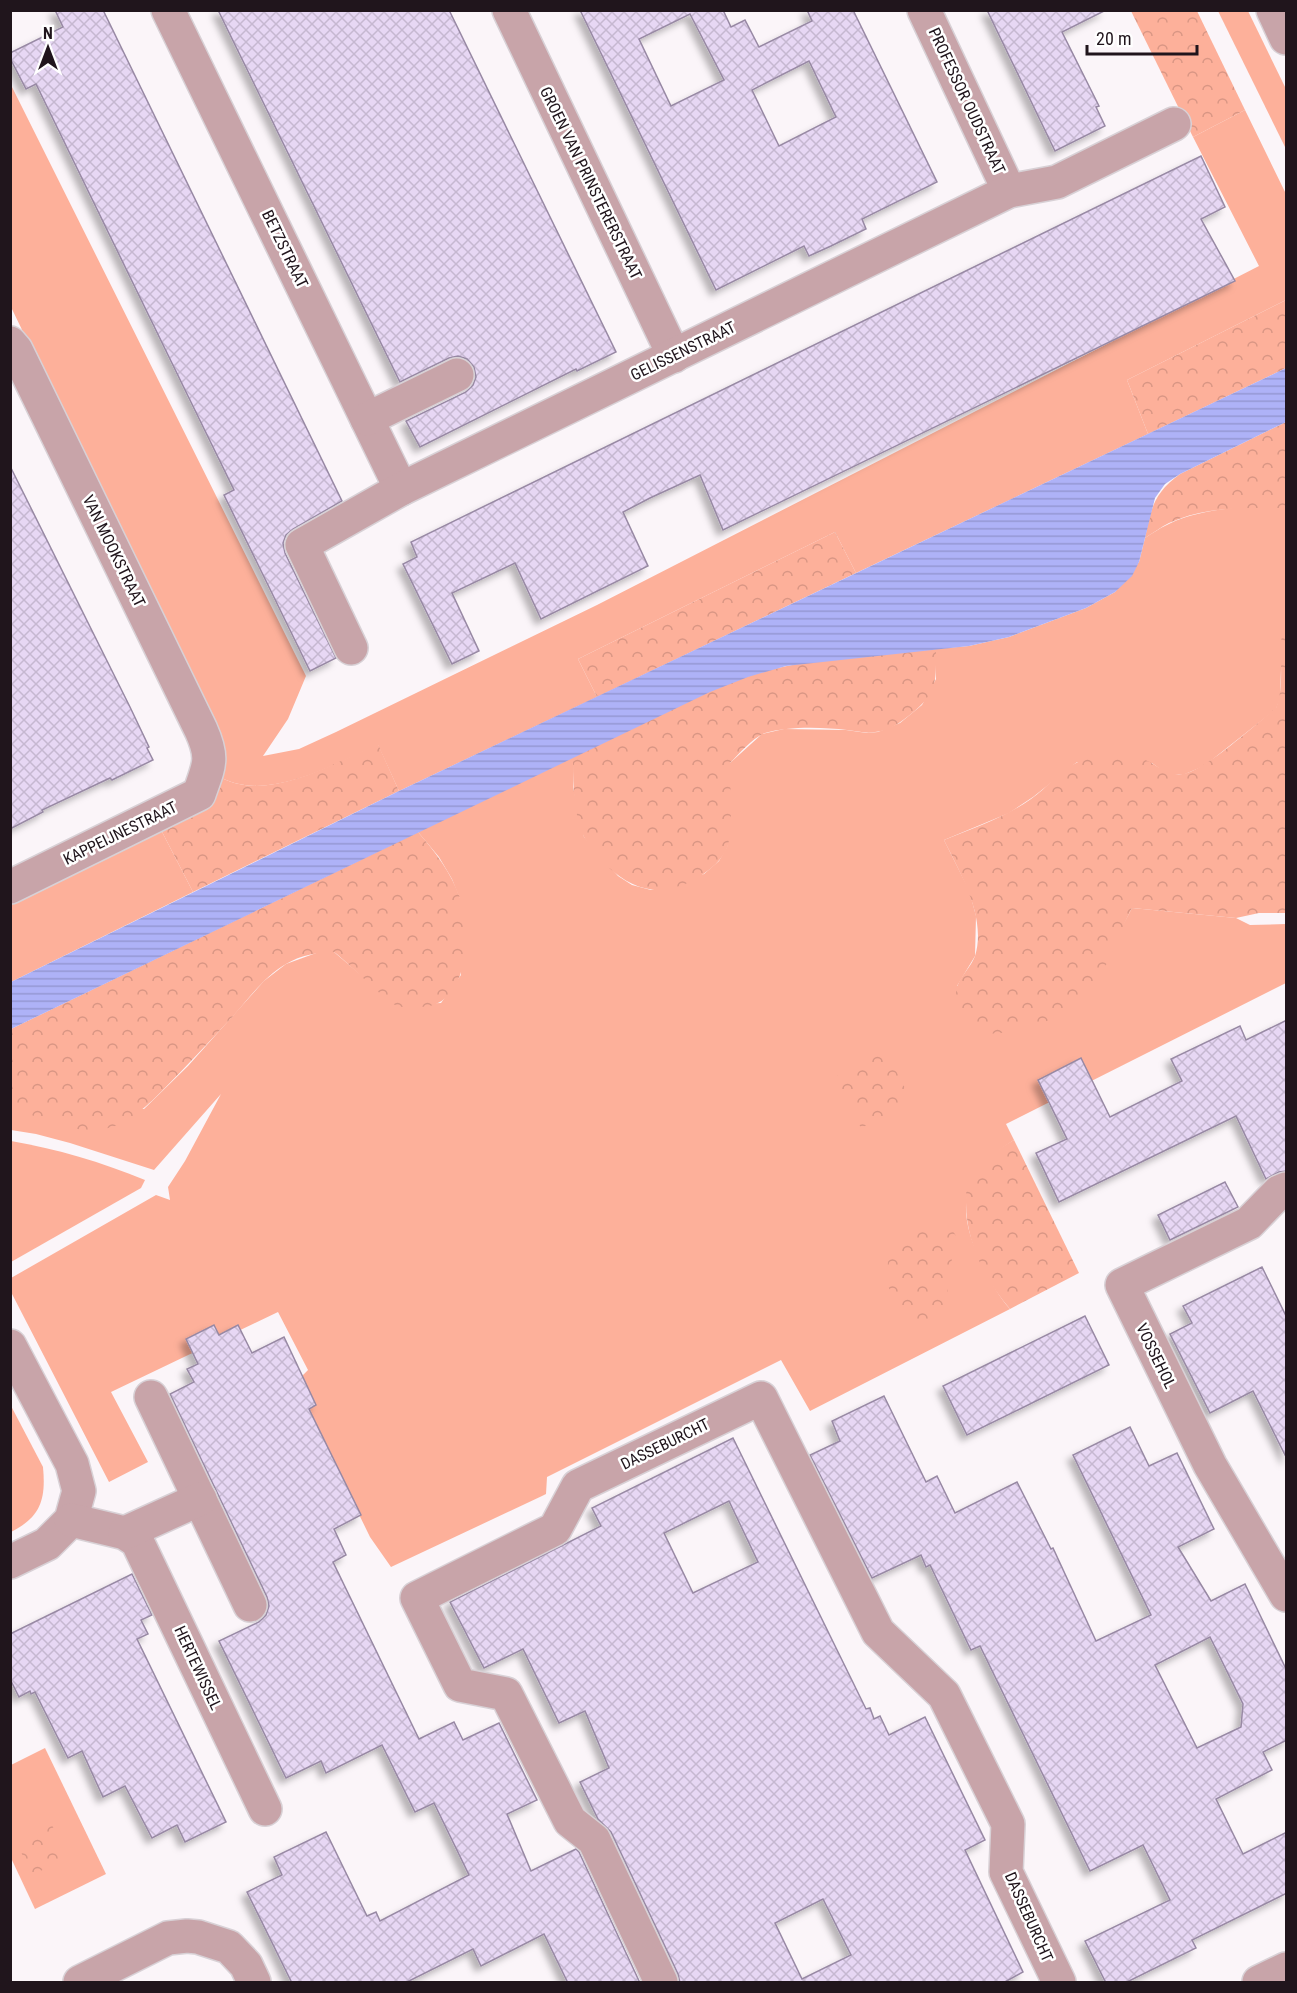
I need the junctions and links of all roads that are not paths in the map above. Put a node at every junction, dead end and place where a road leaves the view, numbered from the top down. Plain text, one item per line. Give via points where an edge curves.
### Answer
1 (168, 10) edge
2 (509, 10) edge
3 (924, 10) edge
4 (1273, 10) edge
5 (1287, 38) edge
6 (1174, 124) dead end
7 (1009, 191) junction
8 (10, 343) edge
9 (674, 356) junction
10 (457, 375) dead end
11 (367, 419) junction
12 (401, 489) junction
13 (351, 648) dead end
14 (210, 762) joint
15 (10, 887) edge
16 (1287, 1188) edge
17 (10, 1346) edge
18 (151, 1397) dead end
19 (200, 1499) junction
20 (71, 1520) junction
21 (125, 1533) junction
22 (10, 1562) edge
23 (1287, 1595) edge
24 (250, 1605) dead end
25 (265, 1809) dead end
26 (1287, 1969) edge
27 (80, 1983) edge
28 (254, 1983) edge
29 (661, 1983) edge
30 (1059, 1983) edge
31 (1259, 1983) edge

1 - 11 street, BETZSTRAAT
2 - 9 street, GROEN VAN PRINSTERERSTRAAT
3 - 7 street, PROFESSOR OUDSTRAAT
4 - 5 street
6 - 7 street, GELISSENSTRAAT via 1057,182
7 - 9 street, GELISSENSTRAAT
8 - 14 street, VAN MOOKSTRAAT via 201,730
9 - 12 street, GELISSENSTRAAT
10 - 11 street
11 - 12 street, BETZSTRAAT
12 - 13 street, GELISSENSTRAAT via 302,545
14 - 15 street, KAPPEIJNESTRAAT via 199,794
16 - 23 street, VOSSEHOL via 1249,1223 1122,1285 1210,1465
17 - 20 street via 72,1464 79,1491
18 - 19 street
19 - 21 street
19 - 24 street
20 - 21 street
20 - 22 street via 47,1544
21 - 25 street, HERTEWISSEL via 137,1541
26 - 31 street
27 - 28 street via 168,1938 187,1936 229,1947 246,1965
29 - 30 street, DASSEBURCHT via 594,1840 570,1821 506,1694 460,1685 417,1598 555,1529 578,1486 761,1398 878,1632 944,1695 1008,1824 1006,1872

